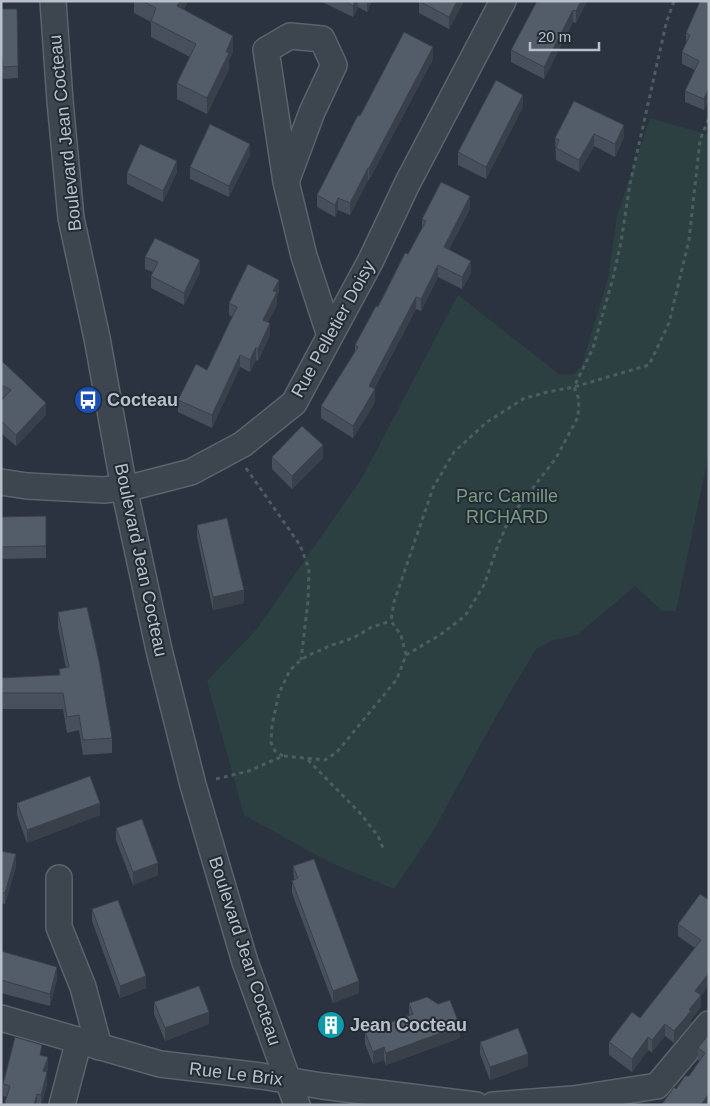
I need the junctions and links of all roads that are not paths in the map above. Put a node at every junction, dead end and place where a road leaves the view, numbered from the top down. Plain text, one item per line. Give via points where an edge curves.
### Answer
1 (53, 1) edge
2 (503, 1) edge
3 (286, 182) junction
4 (330, 336) junction
5 (1, 482) edge
6 (124, 488) junction
7 (60, 878) dead end
8 (1, 1018) edge
9 (709, 1024) edge
10 (89, 1043) junction
11 (288, 1080) junction
12 (62, 1105) edge
13 (297, 1105) edge
14 (476, 1105) edge
15 (493, 1105) edge

1 - 6 street, Boulevard Jean Cocteau via 71,218
2 - 4 street, Rue Pelletier Doisy
3 - 3 street via 266,50 290,36 322,39 334,65 312,112
3 - 4 street via 304,256
4 - 6 street, Rue Pelletier Doisy via 294,403 243,444 191,472
5 - 6 street, Rue Pelletier Doisy via 104,490
6 - 11 street, Boulevard Jean Cocteau via 159,650 193,785 245,962
7 - 10 street via 59,927 83,987
8 - 10 street, Rue Le Brix
9 - 15 street via 658,1086 573,1099
10 - 11 street, Rue Le Brix via 160,1064
10 - 12 street
11 - 13 street, Boulevard Jean Cocteau
11 - 14 street, Rue Le Brix

